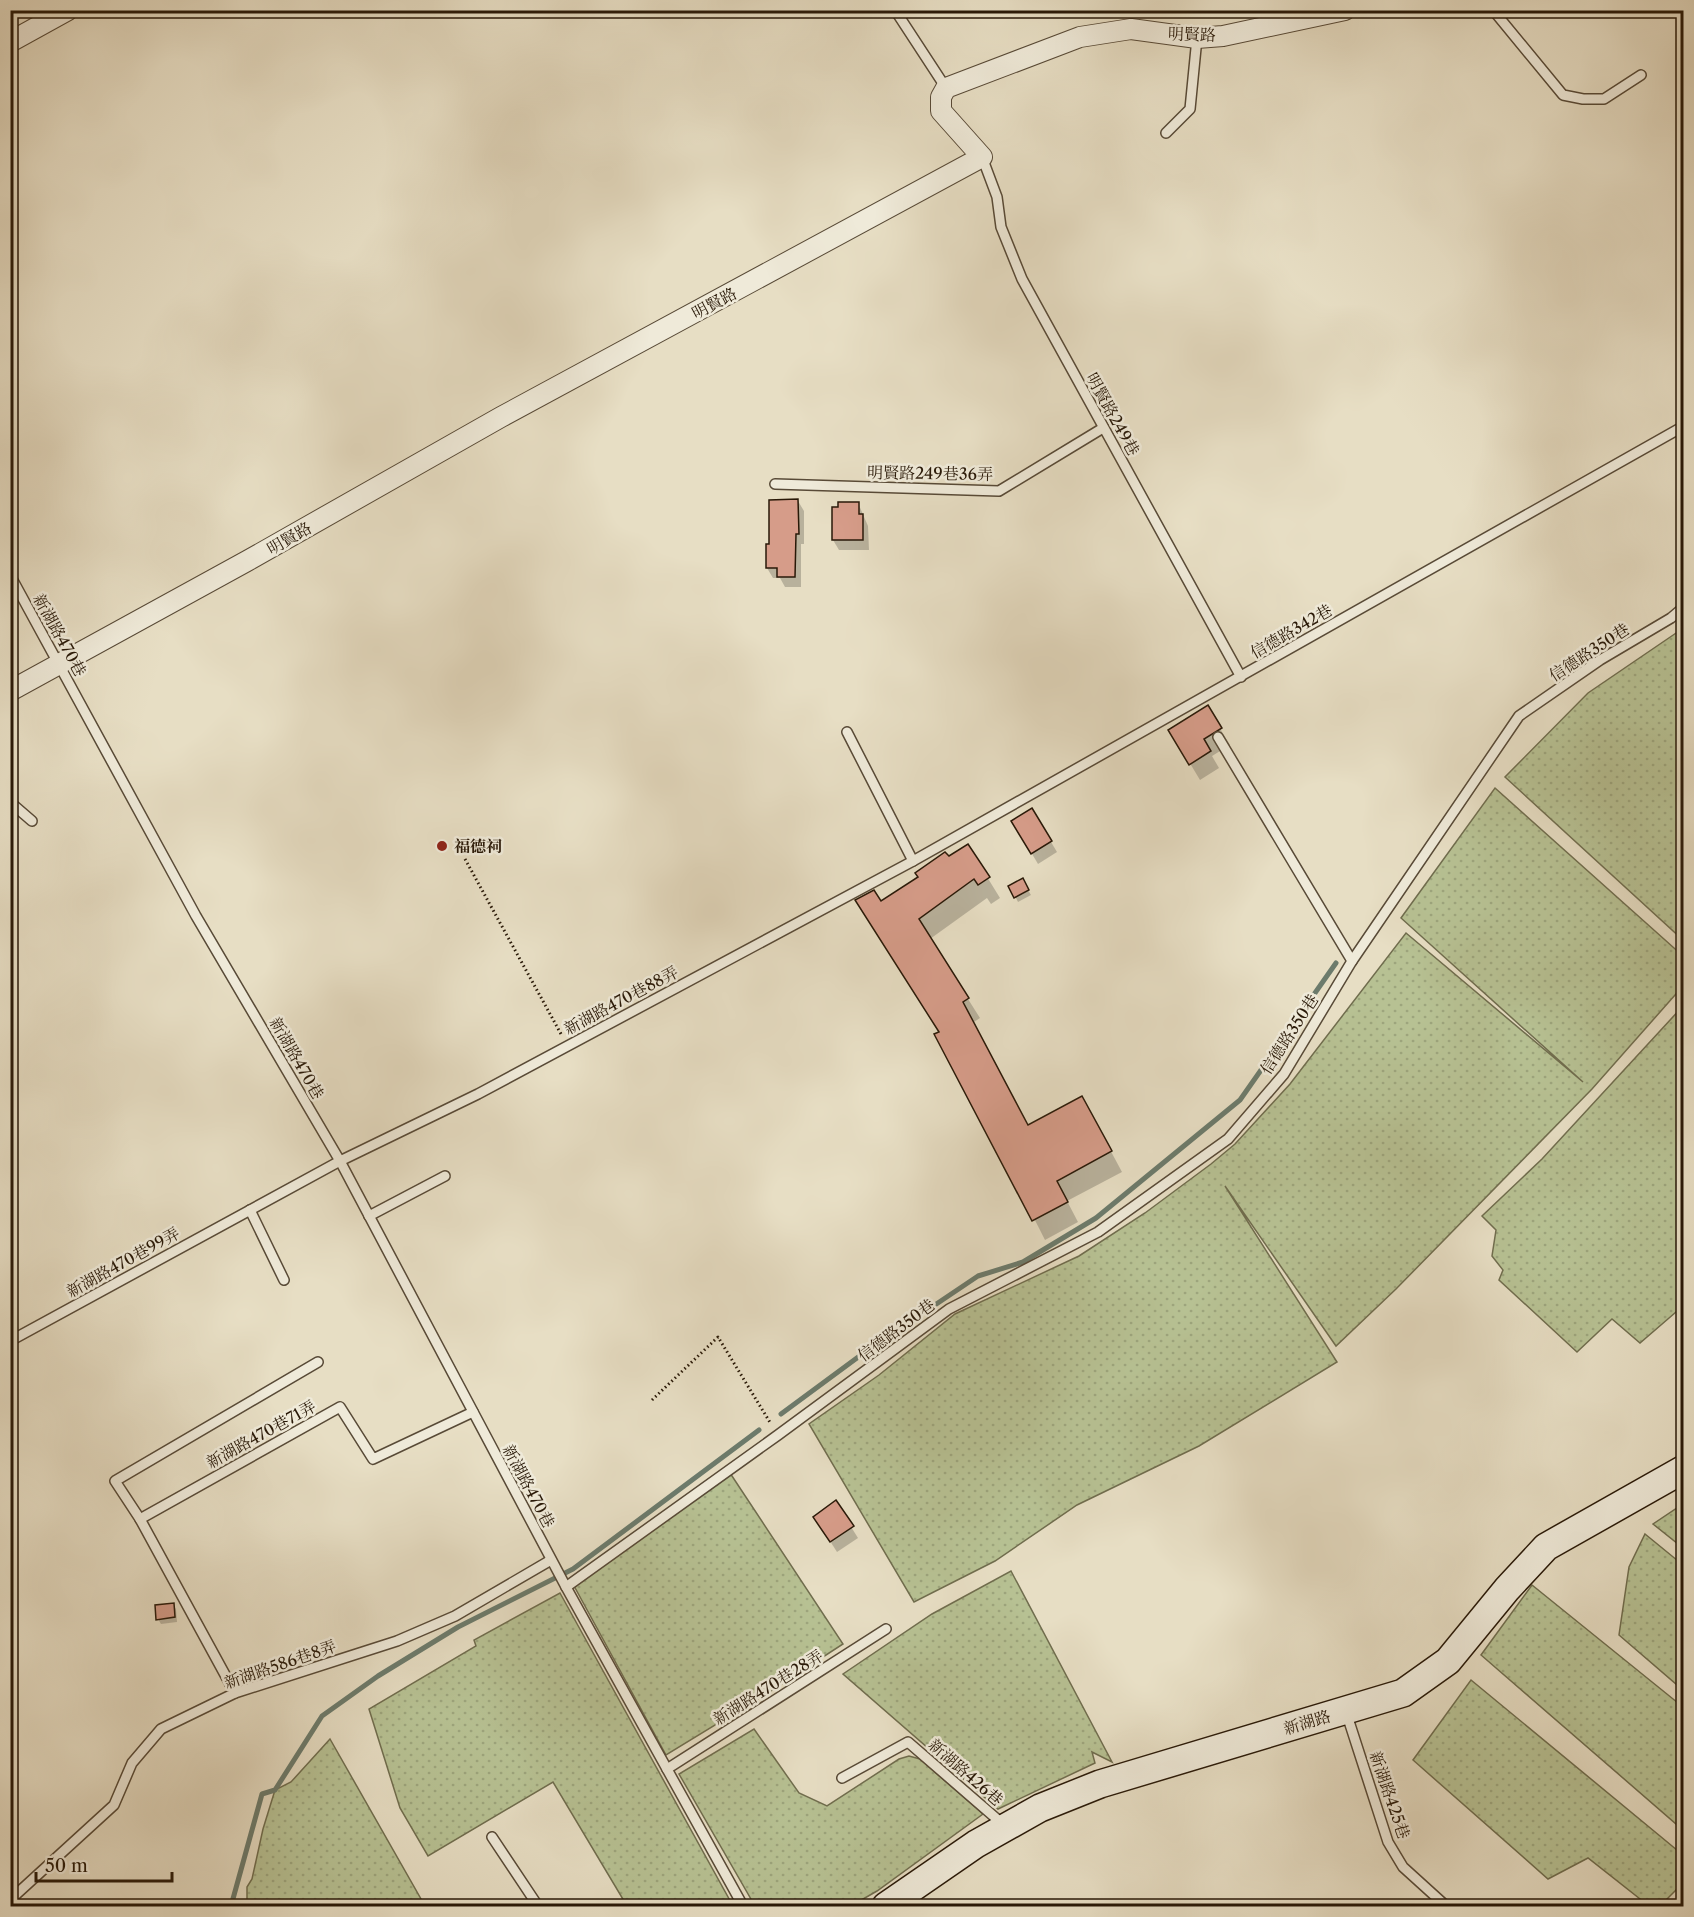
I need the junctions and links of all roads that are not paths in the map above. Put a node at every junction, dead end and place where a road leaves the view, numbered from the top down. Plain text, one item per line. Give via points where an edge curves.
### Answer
1 (68, 10) edge
2 (895, 10) edge
3 (1345, 10) edge
4 (1493, 10) edge
5 (1197, 38) junction
6 (10, 42) edge
7 (1641, 75) dead end
8 (946, 88) junction
9 (1166, 133) dead end
10 (982, 157) junction
11 (1683, 426) edge
12 (1104, 428) junction
13 (775, 484) dead end
14 (10, 575) edge
15 (1683, 607) edge
16 (59, 664) junction
17 (1241, 677) junction
18 (10, 691) edge
19 (847, 732) dead end
20 (1218, 737) dead end
21 (10, 802) edge
22 (32, 822) dead end
23 (913, 861) junction
24 (1352, 961) junction
25 (340, 1161) junction
26 (445, 1176) dead end
27 (250, 1210) junction
28 (369, 1216) junction
29 (284, 1280) dead end
30 (10, 1341) edge
31 (318, 1362) dead end
32 (473, 1412) junction
33 (1683, 1469) edge
34 (140, 1519) junction
35 (551, 1560) junction
36 (566, 1587) junction
37 (886, 1629) dead end
38 (235, 1693) junction
39 (1345, 1710) junction
40 (667, 1769) junction
41 (842, 1778) dead end
42 (1007, 1827) junction
43 (492, 1837) dead end
44 (10, 1900) edge
45 (898, 1903) edge
46 (537, 1906) edge
47 (743, 1906) edge
48 (1446, 1906) edge

1 - 6 street
2 - 8 lane
3 - 5 street, 明賢路
4 - 7 lane via 1563,95 1604,99
5 - 8 street, 明賢路 via 1131,29 1080,37
5 - 9 lane via 1190,109
8 - 10 street via 941,111
10 - 12 lane, 明賢路249巷 via 997,197 1001,227 1022,279
10 - 16 street, 明賢路 via 501,417
11 - 17 lane, 信德路342巷
12 - 13 lane, 明賢路249巷36弄 via 999,491
12 - 17 lane, 明賢路249巷
14 - 16 lane, 新湖路470巷
15 - 24 lane, 信德路350巷 via 1520,716
16 - 18 street, 明賢路
16 - 25 lane, 新湖路470巷 via 196,916
17 - 23 lane, 信德路342巷
19 - 23 lane
20 - 24 lane
21 - 22 lane
23 - 25 lane, 新湖路470巷88弄 via 478,1094
24 - 36 lane, 信德路350巷 via 1284,1074 1228,1139 1098,1232 950,1309
25 - 27 lane, 新湖路470巷99弄
25 - 28 lane, 新湖路470巷
26 - 28 lane
27 - 29 lane
27 - 30 lane, 新湖路470巷99弄
28 - 32 lane, 新湖路470巷
31 - 34 lane, 新湖路470巷71弄 via 115,1481
32 - 34 lane, 新湖路470巷71弄 via 373,1460 340,1407
32 - 35 lane, 新湖路470巷
33 - 39 street, 新湖路 via 1546,1547 1448,1660 1403,1693
34 - 38 lane, 新湖路470巷71弄
35 - 36 lane, 新湖路470巷
35 - 38 lane, 新湖路586巷8弄 via 455,1616 397,1641
36 - 40 lane
37 - 40 lane, 新湖路470巷28弄
38 - 44 lane, 新湖路586巷8弄 via 161,1729 132,1763 114,1805
39 - 42 street, 新湖路 via 1100,1784 1040,1808
39 - 48 lane, 新湖路425巷 via 1388,1842 1403,1867
40 - 47 lane
41 - 42 lane, 新湖路426巷 via 908,1742
42 - 45 street, 新湖路 via 976,1844
43 - 46 lane

